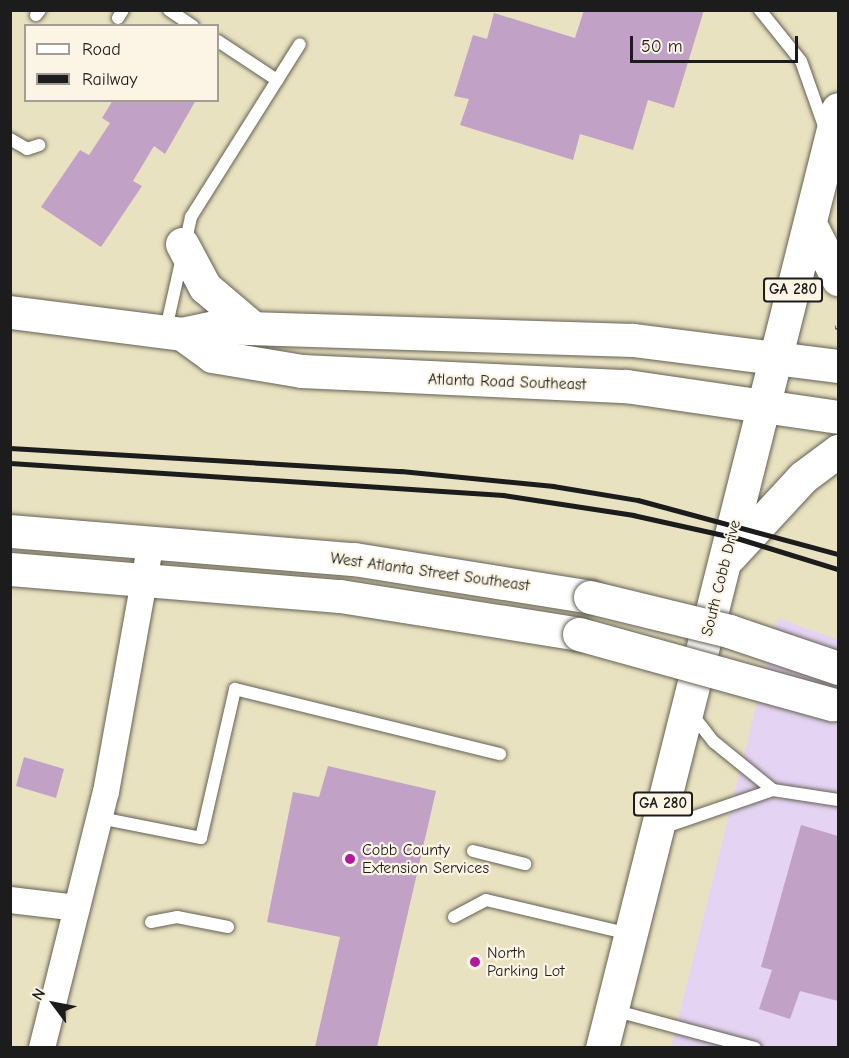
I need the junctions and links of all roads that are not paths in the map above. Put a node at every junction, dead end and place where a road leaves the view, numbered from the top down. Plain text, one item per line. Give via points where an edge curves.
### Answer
1 (169, 10) edge
2 (760, 10) edge
3 (190, 24) edge
4 (219, 43) edge
5 (300, 44) dead end
6 (277, 80) junction
7 (838, 109) edge
8 (10, 139) edge
9 (39, 145) dead end
10 (829, 148) junction
11 (810, 224) junction
12 (182, 244) junction
13 (838, 279) edge
14 (10, 312) edge
15 (253, 328) junction
16 (174, 333) junction
17 (777, 356) junction
18 (838, 366) edge
19 (765, 404) junction
20 (838, 417) edge
21 (838, 451) edge
22 (10, 531) edge
23 (151, 542) junction
24 (726, 561) junction
25 (10, 569) edge
26 (146, 581) junction
27 (838, 668) edge
28 (835, 706) edge
29 (687, 709) junction
30 (500, 754) dead end
31 (773, 790) junction
32 (838, 800) edge
33 (100, 818) junction
34 (657, 830) junction
35 (473, 851) dead end
36 (525, 864) dead end
37 (10, 900) edge
38 (77, 908) junction
39 (454, 917) dead end
40 (151, 922) dead end
41 (228, 927) dead end
42 (630, 934) junction
43 (611, 1010) junction
44 (42, 1047) edge
45 (602, 1047) edge
46 (755, 1047) edge

1 - 3 lane
2 - 10 lane via 810,81
4 - 6 lane
5 - 6 lane
6 - 12 lane via 191,217
7 - 10 main road, South Cobb Drive / GA 280
8 - 9 lane via 27,149
10 - 11 main road, South Cobb Drive / GA 280
11 - 13 main road
11 - 17 main road, South Cobb Drive / GA 280
12 - 15 main road via 206,287
12 - 16 lane
14 - 16 main road
15 - 16 main road via 216,327
15 - 17 main road via 552,336
16 - 19 main road, Atlanta Road Southeast via 212,356 302,371 626,386
17 - 18 main road
17 - 19 main road, South Cobb Drive / GA 280
19 - 20 main road, Atlanta Road Southeast
19 - 24 main road, South Cobb Drive / GA 280
21 - 24 main road via 803,477
22 - 23 main road, West Atlanta Street Southeast
23 - 26 street
23 - 27 main road, West Atlanta Street Southeast, bridge via 405,565 590,597 729,632
24 - 29 main road, South Cobb Drive / GA 280
25 - 26 main road
26 - 28 main road, bridge via 404,603 579,634
26 - 33 street
29 - 31 lane via 714,742
29 - 34 main road, South Cobb Drive / GA 280
30 - 33 lane via 235,689 201,838
31 - 32 lane
31 - 34 lane
33 - 38 street
34 - 42 main road, South Cobb Drive / GA 280
35 - 36 lane
37 - 38 street
38 - 44 street
39 - 42 lane via 480,901
40 - 41 lane via 177,917
42 - 43 main road, South Cobb Drive / GA 280
43 - 45 main road, South Cobb Drive / GA 280
43 - 46 lane

